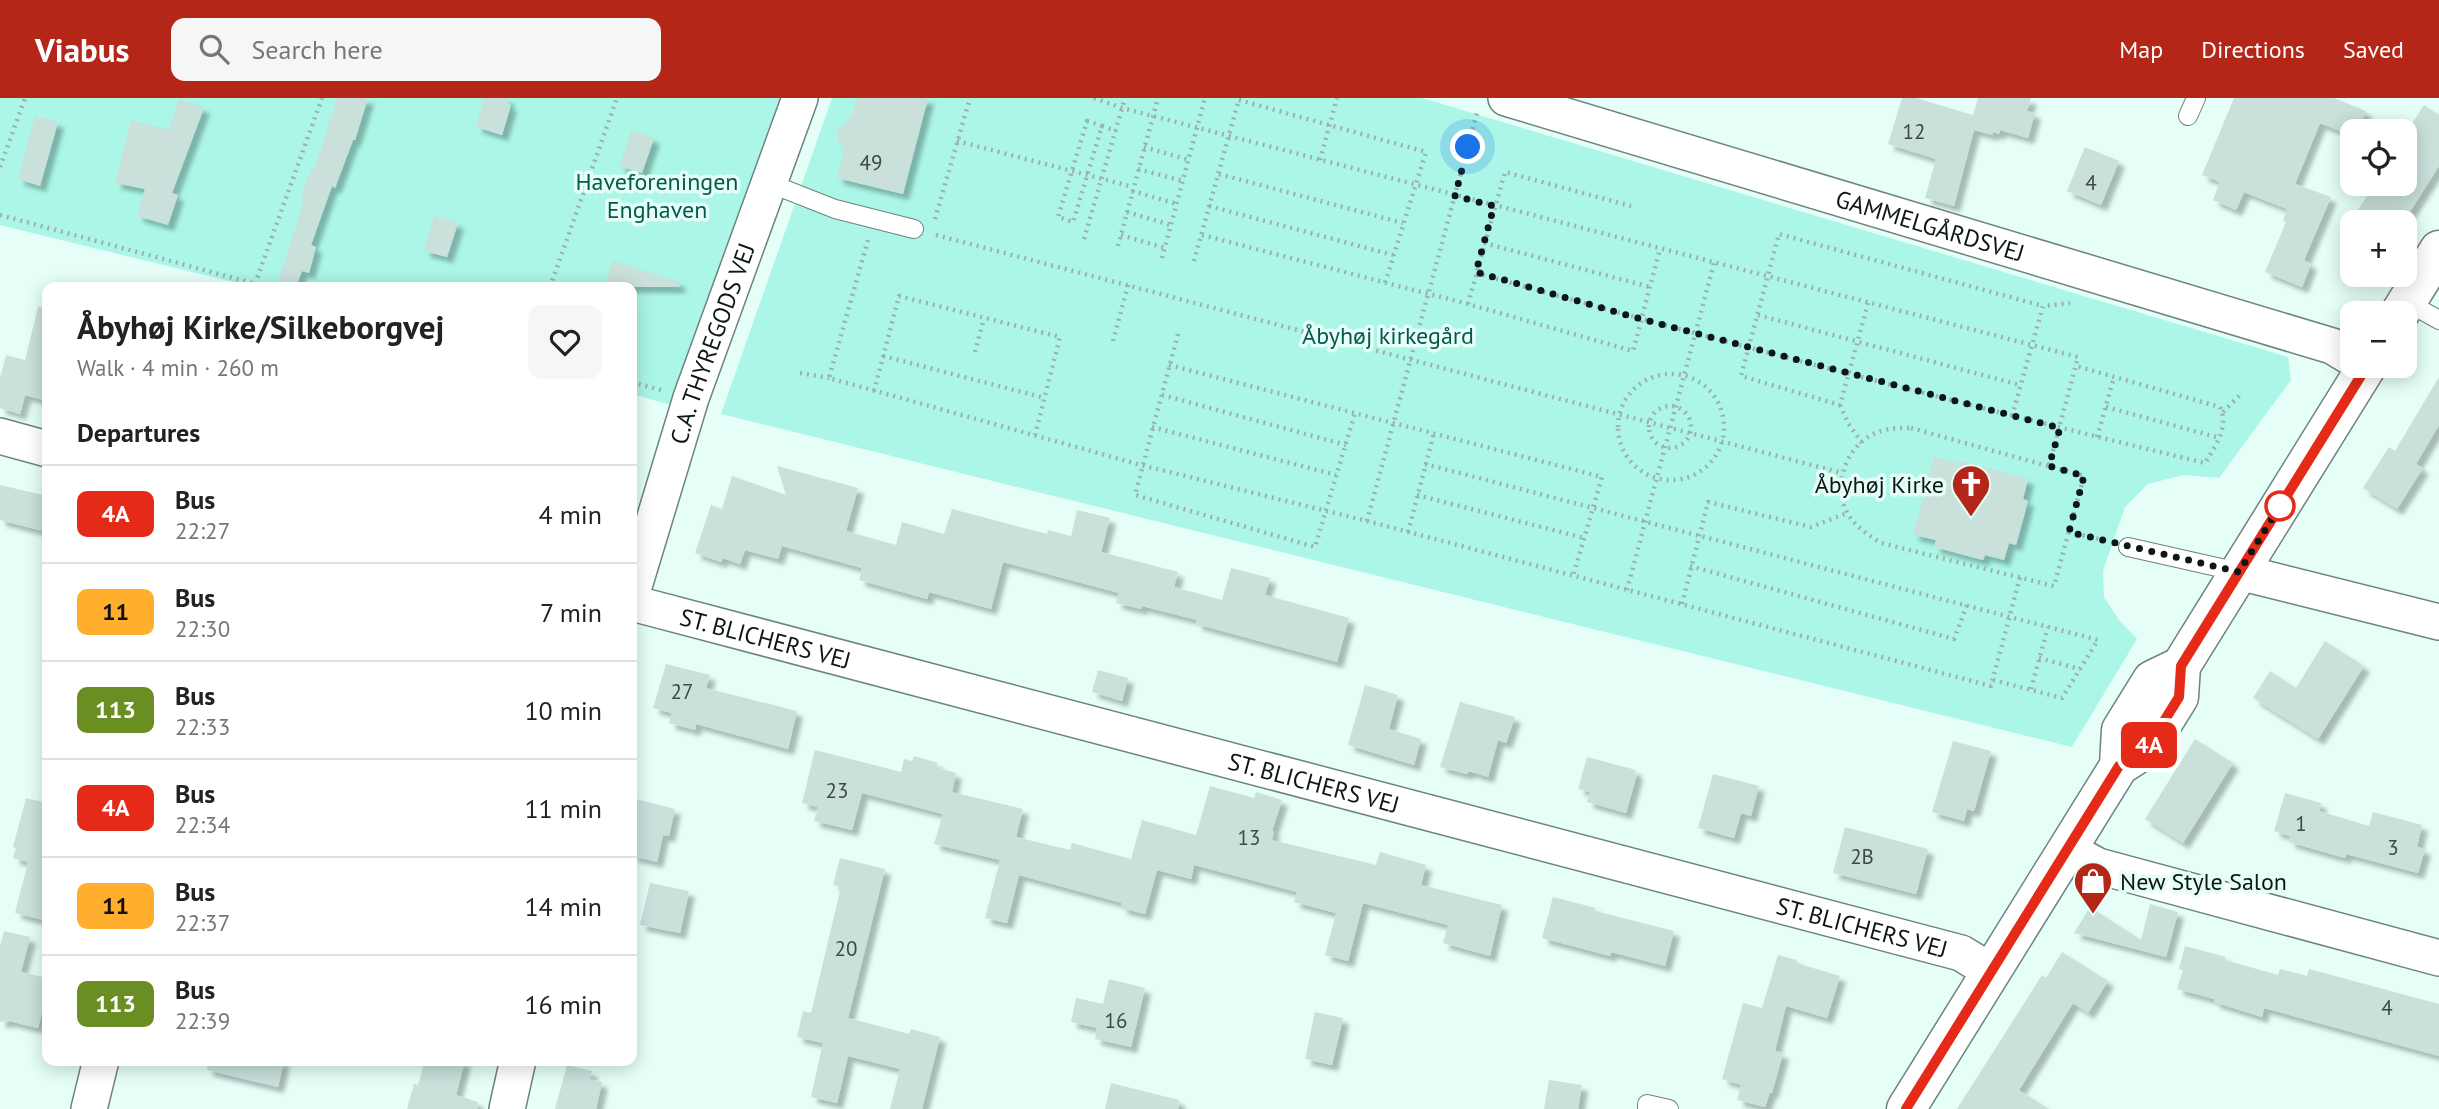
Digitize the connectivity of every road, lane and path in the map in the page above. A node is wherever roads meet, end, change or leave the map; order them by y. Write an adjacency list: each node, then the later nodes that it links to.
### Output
1 (25, 98): 26 (path)
2 (322, 98): 62 (path)
3 (617, 98): 63 (path)
4 (800, 98): 33 (street, C.A. THYREGODS VEJ)
5 (970, 98): 22 (path)
6 (1094, 98): 14 (path)
7 (1125, 98): 14 (path)
8 (1158, 98): 15 (path)
9 (1205, 98): 19 (path)
10 (1337, 98): 17 (path)
11 (2196, 98): 16 (lane)
12 (1239, 99): 17 (path); 21 (path)
13 (1492, 104): 36 (path); 82 (street, GAMMELGÅRDSVEJ)
14 (1122, 108): 15 (path); 20 (path)
15 (1153, 115): 19 (path); 23 (path)
16 (2188, 116)
17 (1329, 125): 25 (path); 34 (path)
18 (1102, 126): 20 (path); 28 (path); 30 (path)
19 (1197, 127): 21 (path); 24 (path)
20 (1116, 131): 31 (path)
21 (1229, 136): 25 (path); 29 (path)
22 (957, 141): 28 (path); 46 (path)
23 (1144, 147): 24 (path); 27 (path)
24 (1189, 160): 32 (path)
25 (1320, 160): 34 (path)
26 (0, 167)
27 (1138, 169): 32 (path); 35 (path)
28 (1072, 172): 30 (path); 30 (path)
29 (1219, 174): 38 (path); 44 (path)
30 (1087, 175): 31 (path)
31 (1101, 179): 35 (path); 49 (path)
32 (1183, 181): 37 (path)
33 (769, 183): 43 (lane); 141 (street, C.A. THYREGODS VEJ)
34 (1414, 185): 36 (path); 44 (path)
35 (1133, 189): 37 (path); 41 (path)
36 (1455, 196): 39 (path); 67 (path)
37 (1177, 204): 45 (path)
38 (1209, 206): 48 (path); 55 (path)
39 (1494, 206): 40 (path); 50 (path); 53 (path)
40 (1631, 206)
41 (1127, 212): 45 (path); 47 (path)
42 (0, 215): 61 (path)
43 (874, 219): 46 (lane); 92 (path)
44 (1403, 223): 55 (path)
45 (1171, 225): 52 (path)
46 (922, 231): 65 (path)
47 (1121, 235): 51 (path); 52 (path)
48 (1202, 235): 57 (path); 64 (path)
49 (1084, 239)
50 (1484, 243): 59 (path); 66 (path)
51 (1118, 246)
52 (1165, 248): 56 (path)
53 (1660, 249): 58 (path); 66 (path)
54 (2439, 250): 72 (street)
55 (1393, 256): 64 (path)
56 (1162, 258)
57 (1194, 261)
58 (1714, 263): 60 (path); 77 (path)
59 (1476, 272): 70 (path); 75 (path)
60 (1769, 277): 69 (path); 71 (path); 73 (path)
61 (248, 282)
62 (256, 282)
63 (552, 282)
64 (1385, 284): 67 (path)
65 (1128, 285): 78 (path); 85 (path)
66 (1650, 287): 75 (path)
67 (1428, 295): 70 (path); 85 (path)
68 (2071, 302): 71 (path)
69 (1868, 303): 79 (path); 80 (path)
70 (1468, 304): 75 (path)
71 (2043, 306): 80 (path)
72 (2417, 307)
73 (1758, 315): 79 (path); 81 (path)
74 (985, 318): 83 (path); 84 (path); 98 (path)
75 (1641, 319): 77 (path)
76 (1178, 334): 86 (path)
77 (1695, 334): 81 (path); 90 (path)
78 (1113, 341)
79 (1857, 343): 89 (path); 94 (path)
80 (2033, 345): 87 (path); 94 (path)
81 (1748, 347): 89 (path); 99 (path)
82 (2340, 351)
83 (975, 352)
84 (883, 356): 95 (path); 98 (path)
85 (1410, 359): 104 (path); 106 (path)
86 (1169, 365): 96 (path); 102 (path)
87 (2076, 366): 91 (path); 110 (path)
88 (800, 373): 92 (path)
89 (1849, 373): 99 (path); 105 (path)
90 (1684, 376): 100 (path); 104 (path); 117 (path)
91 (2114, 377): 101 (path); 103 (path)
92 (829, 378): 95 (path)
93 (2359, 378): 140 (street)
94 (2020, 385): 105 (path)
95 (874, 391): 113 (path)
96 (1162, 395): 108 (path); 119 (path)
97 (2240, 395): 103 (path)
98 (1045, 398): 113 (path)
99 (1840, 405): 118 (path)
100 (1676, 407): 107 (path); 109 (path); 111 (path)
101 (2106, 407): 115 (path); 116 (path)
102 (1355, 412): 106 (path); 119 (path)
103 (2222, 412): 116 (path)
104 (1619, 414): 107 (path); 127 (path)
105 (2012, 416): 110 (path)
106 (1393, 422): 112 (path); 132 (path)
107 (1650, 422): 109 (path); 120 (path)
108 (1153, 427): 123 (path); 126 (path)
109 (1670, 427): 111 (path); 120 (path)
110 (2060, 428): 115 (path); 124 (path)
111 (1690, 432): 117 (path); 120 (path)
112 (1434, 433): 122 (path); 129 (path)
113 (1035, 435): 123 (path)
114 (0, 436): 121 (street)
115 (2097, 437): 116 (path)
116 (2220, 438)
117 (1722, 441): 125 (path); 127 (path)
118 (1862, 443): 124 (path); 125 (path)
119 (1346, 444): 126 (path)
120 (1665, 447): 127 (path)
121 (42, 448)
122 (1425, 464): 128 (path); 129 (path)
123 (1141, 465): 130 (path); 130 (path)
124 (2049, 466): 135 (path)
125 (1842, 472): 131 (path)
126 (1336, 475): 130 (path)
127 (1657, 478): 133 (path)
128 (1418, 495): 134 (path); 137 (path)
129 (1593, 508): 133 (path); 137 (path)
130 (1326, 511): 132 (path)
131 (1847, 513): 136 (path); 143 (path)
132 (1367, 521): 134 (path)
133 (1646, 522): 136 (path); 144 (path)
134 (1408, 532): 142 (path)
135 (2069, 532): 138 (path); 143 (path)
136 (1700, 536): 139 (path); 147 (path)
137 (1584, 538): 142 (path)
138 (2128, 547): 140 (lane)
139 (1690, 566): 146 (path); 147 (path)
140 (2239, 572): 149 (street); 155 (street)
141 (637, 576)
142 (1573, 576): 144 (path)
143 (2020, 577): 148 (path)
144 (1627, 590): 146 (path)
145 (637, 604): 157 (street, ST. BLICHERS VEJ)
146 (1682, 604): 153 (path)
147 (1967, 605): 148 (path)
148 (2009, 617): 150 (path); 153 (path)
149 (2439, 622)
150 (2048, 627): 151 (path); 152 (path)
151 (2039, 658): 152 (path); 154 (path)
152 (2080, 669): 154 (path)
153 (1993, 680): 154 (path)
154 (2031, 689)
155 (2067, 849): 156 (street); 157 (street)
156 (2439, 958)
157 (1992, 972): 164 (street)
158 (100, 1066): 160 (street)
159 (517, 1066): 161 (street)
160 (89, 1109)
161 (508, 1109)
162 (1647, 1109): 163 (lane)
163 (1669, 1109)
164 (1906, 1109)

